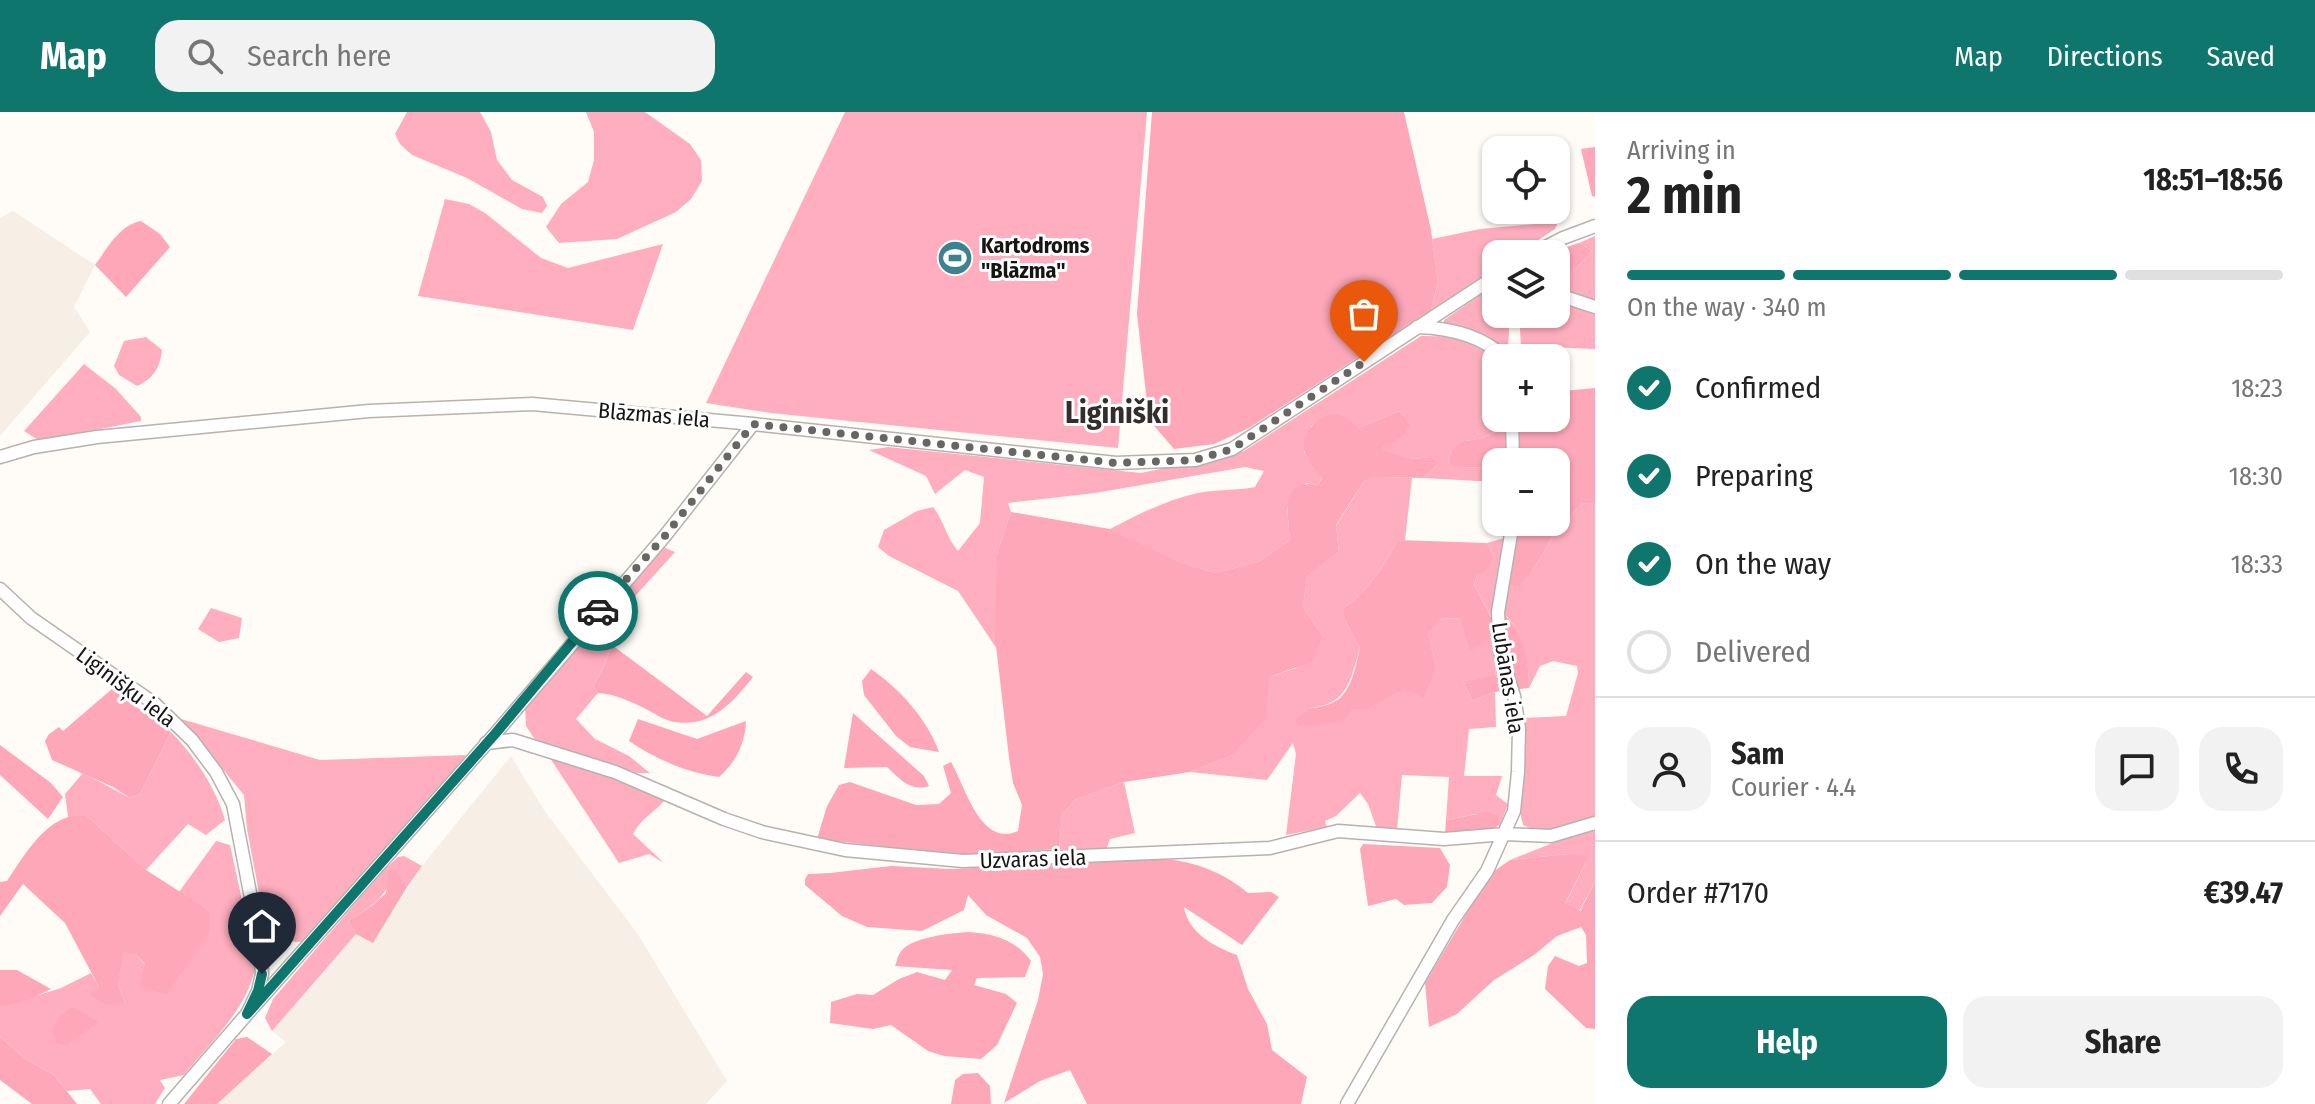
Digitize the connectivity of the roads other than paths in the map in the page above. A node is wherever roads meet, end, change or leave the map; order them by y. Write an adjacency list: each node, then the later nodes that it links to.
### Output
1 (1595, 226): 2 (street)
2 (1559, 240)
3 (1482, 288): 6 (street, Blāzmas iela)
4 (1570, 299): 5 (street)
5 (1595, 307)
6 (1417, 327): 7 (street); 8 (street, Blāzmas iela)
7 (1484, 344)
8 (753, 424): 9 (street, Blāzmas iela); 12 (street)
9 (0, 457)
10 (1511, 536): 14 (street, Lubānas iela)
11 (0, 589): 15 (street, Liginišķu iela)
12 (486, 743): 14 (street, Uzvaras iela); 15 (street)
13 (1595, 823): 14 (street, Uzvaras iela)
14 (1505, 834): 17 (street, Lubānas iela)
15 (247, 1014): 16 (street, Liginišķu iela)
16 (169, 1104)
17 (1347, 1104)

